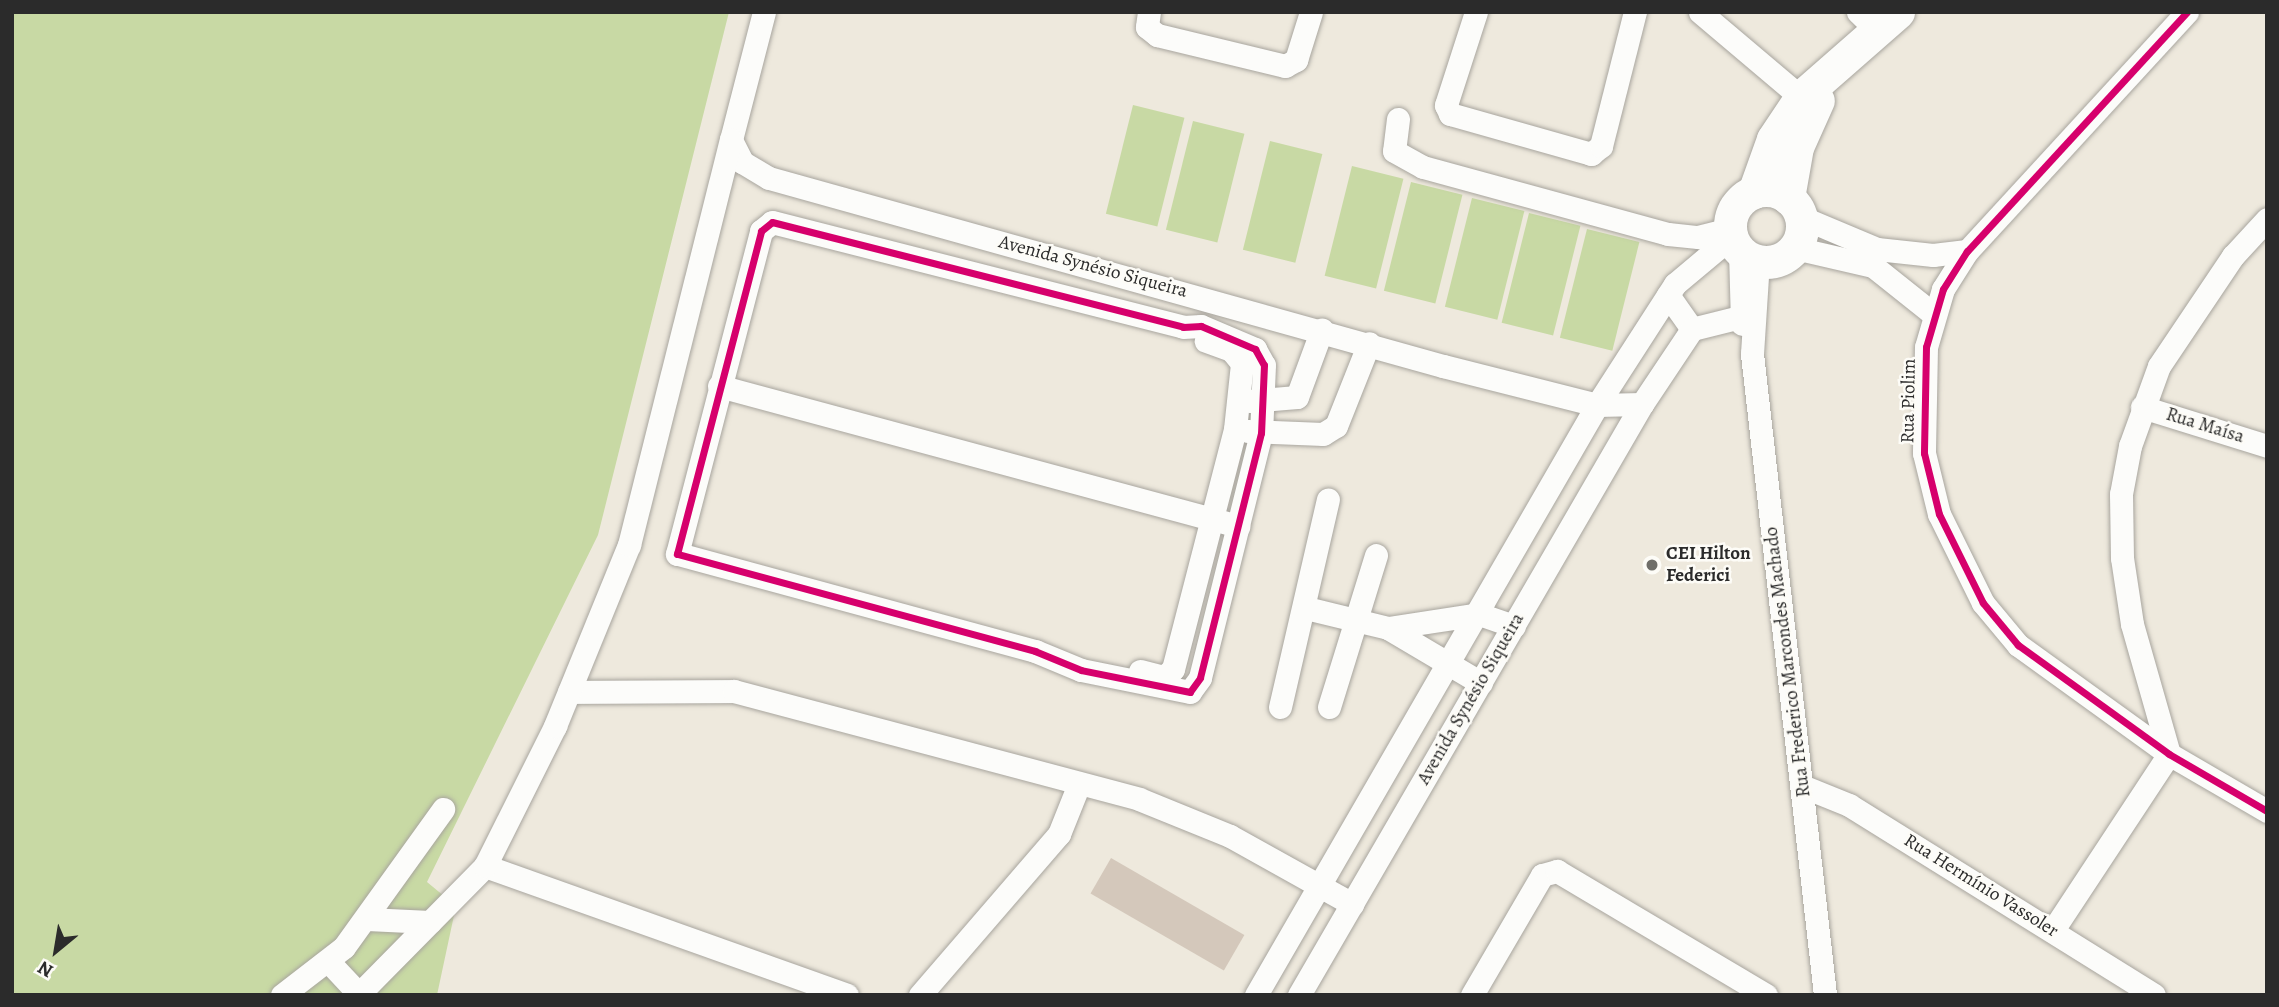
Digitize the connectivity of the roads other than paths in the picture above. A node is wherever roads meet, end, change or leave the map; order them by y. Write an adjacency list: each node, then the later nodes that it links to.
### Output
1 (764, 12): 11 (street)
2 (1149, 12): 3 (street)
3 (1311, 12)
4 (1476, 12): 5 (street)
5 (1635, 12)
6 (1700, 12): 9 (street)
7 (2187, 12): 16 (street, Rua Piolim)
8 (1879, 19): 9 (street)
9 (1807, 102): 12 (street); 14 (street)
10 (1398, 119): 15 (street)
11 (732, 140): 21 (street, Avenida Synésio Siqueira); 45 (street)
12 (1754, 192): 14 (street); 15 (street)
13 (2267, 219): 29 (street)
14 (1795, 221): 15 (street); 16 (street); 18 (street)
15 (1740, 245): 17 (street, Avenida Synésio Siqueira); 19 (street, Rua Frederico Marcondes Machado)
16 (1967, 251): 18 (street, Rua Piolim)
17 (1668, 295): 22 (street); 28 (street, Avenida Synésio Siqueira)
18 (1932, 313): 48 (street, Rua Piolim)
19 (1746, 315): 22 (street); 50 (street, Rua Frederico Marcondes Machado)
20 (1183, 327): 24 (street); 25 (street); 26 (street)
21 (1322, 329): 23 (street, Avenida Synésio Siqueira); 26 (street)
22 (1692, 329): 27 (street, Avenida Synésio Siqueira)
23 (1369, 343): 28 (street, Avenida Synésio Siqueira); 31 (street)
24 (719, 386): 34 (street); 42 (street)
25 (1240, 401): 26 (street); 30 (street)
26 (1264, 402): 31 (street)
27 (1642, 404): 28 (street, Avenida Synésio Siqueira); 40 (street, Avenida Synésio Siqueira)
28 (1598, 405): 38 (street, Avenida Synésio Siqueira)
29 (2142, 407): 32 (street, Rua Maísa); 48 (street)
30 (1235, 429): 31 (street); 34 (street)
31 (1261, 433): 35 (street)
32 (2267, 446)
33 (1328, 499): 37 (street)
34 (1211, 519): 35 (street); 42 (street)
35 (1238, 526): 42 (street)
36 (1376, 555): 39 (street)
37 (1306, 608): 39 (street); 47 (street)
38 (1479, 614): 40 (street); 41 (street); 43 (street, Avenida Synésio Siqueira)
39 (1355, 620): 41 (street); 46 (street)
40 (1514, 626): 44 (street, Avenida Synésio Siqueira)
41 (1388, 628): 43 (street)
42 (1035, 651)
43 (1447, 665): 44 (street); 54 (street, Avenida Synésio Siqueira)
44 (1481, 683): 55 (street, Avenida Synésio Siqueira)
45 (569, 692): 49 (street); 53 (street)
46 (1329, 706)
47 (1280, 707)
48 (2169, 754): 52 (street, Rua Piolim); 58 (street)
49 (1079, 784): 54 (street); 64 (street)
50 (1802, 786): 58 (street, Rua Hermínio Vassoler); 60 (street, Rua Frederico Marcondes Machado)
51 (443, 809): 56 (street)
52 (2267, 811)
53 (485, 866): 57 (street); 63 (street)
54 (1319, 886): 55 (street); 65 (street, Avenida Synésio Siqueira)
55 (1352, 904): 66 (street, Avenida Synésio Siqueira)
56 (367, 919): 57 (street); 59 (street)
57 (430, 922): 61 (street)
58 (2053, 930): 71 (street, Rua Hermínio Vassoler)
59 (328, 961): 61 (street); 62 (street)
60 (1823, 970): 69 (street, Rua Frederico Marcondes Machado); 70 (street, Rua Frederico Marcondes Machado)
61 (359, 994)
62 (282, 995)
63 (847, 995)
64 (920, 995)
65 (1256, 995)
66 (1299, 995)
67 (1472, 995): 68 (street)
68 (1766, 995)
69 (1825, 995)
70 (1840, 995)
71 (2154, 995)

